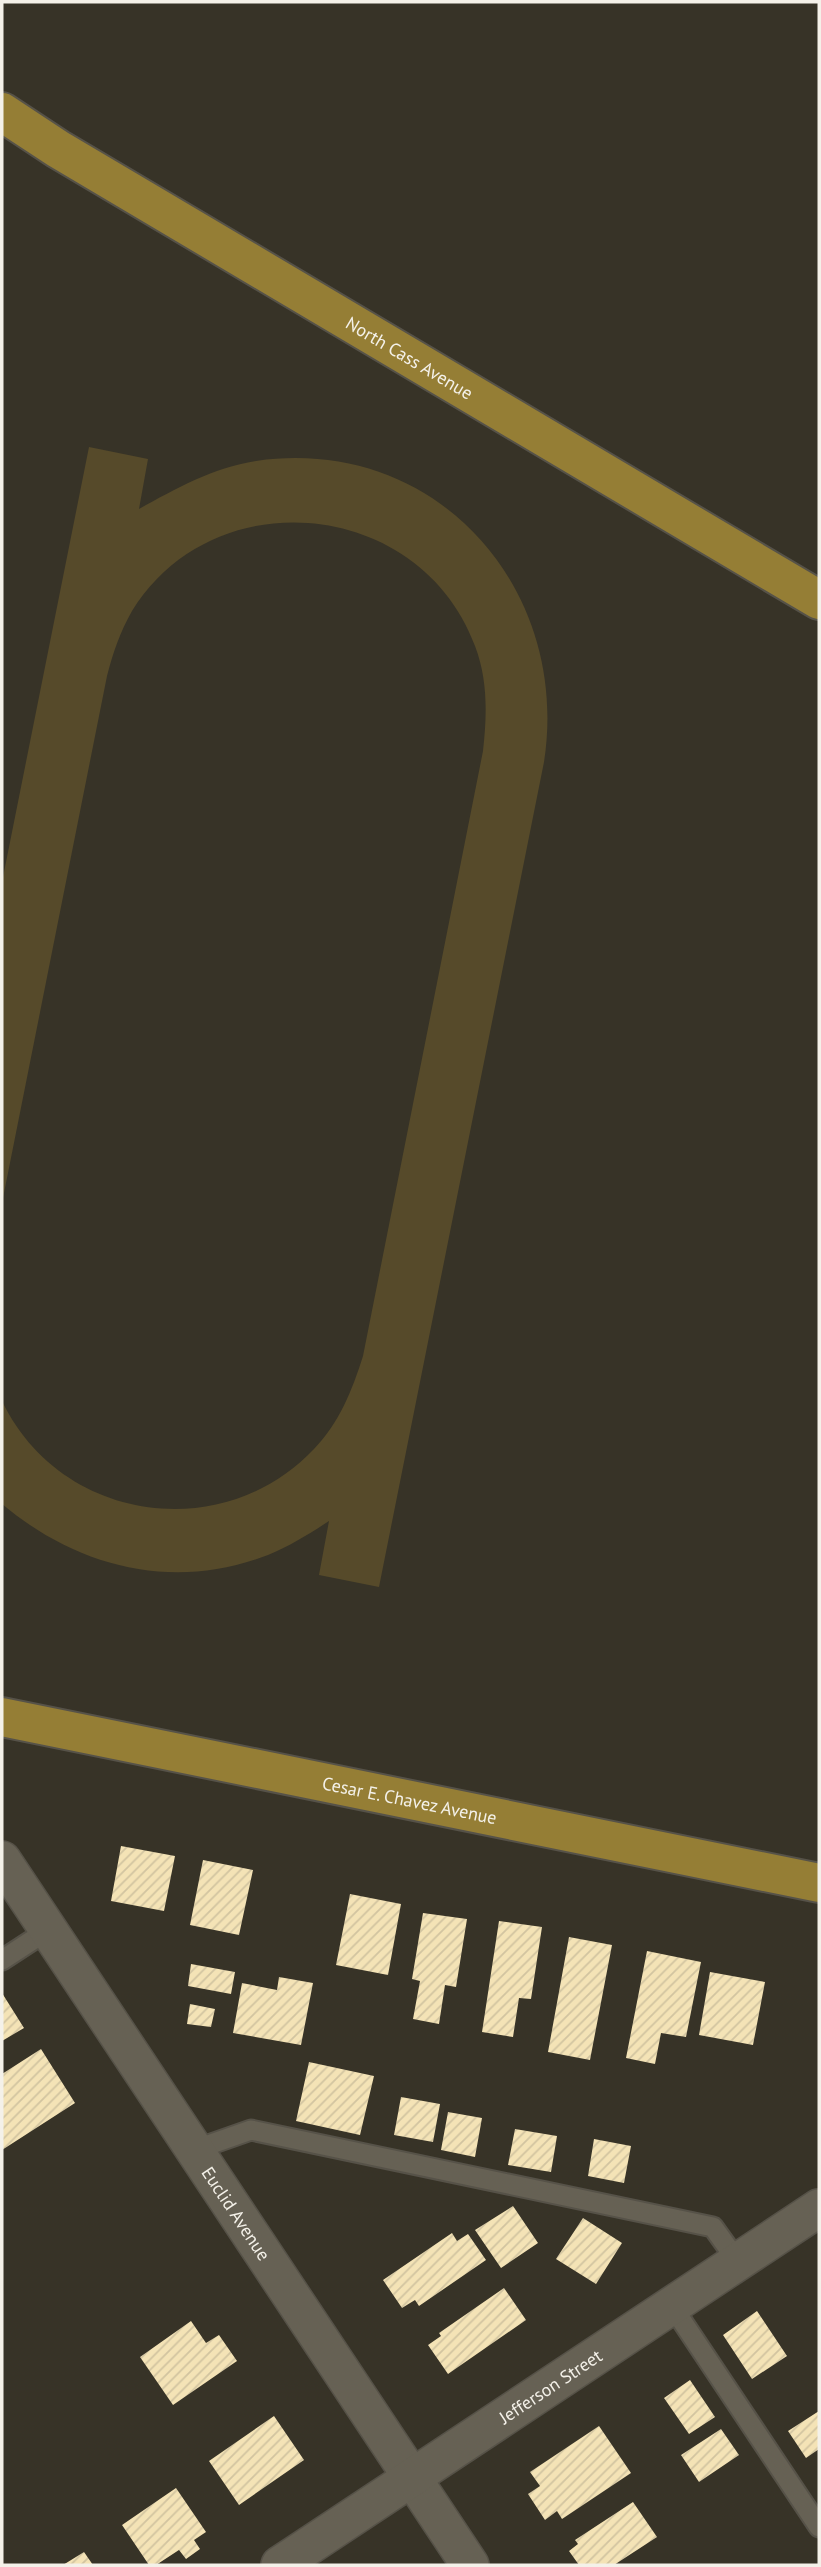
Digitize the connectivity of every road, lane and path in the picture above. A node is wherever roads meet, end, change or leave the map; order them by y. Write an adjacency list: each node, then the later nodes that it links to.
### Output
1 (2, 112): 2 (main road, North Cass Avenue)
2 (819, 600)
3 (2, 1717): 5 (main road, Cesar E. Chavez Avenue)
4 (2, 1860): 6 (street, Euclid Avenue)
5 (819, 1883)
6 (48, 1930): 7 (lane); 8 (street, Euclid Avenue)
7 (2, 1961)
8 (194, 2150): 10 (lane); 12 (street, Euclid Avenue)
9 (819, 2208): 10 (street, Jefferson Street)
10 (738, 2262): 11 (street, Jefferson Street)
11 (673, 2306): 12 (street, Jefferson Street); 13 (lane)
12 (412, 2478): 14 (street, Jefferson Street); 15 (street, Euclid Avenue)
13 (819, 2527)
14 (279, 2565)
15 (470, 2565)

